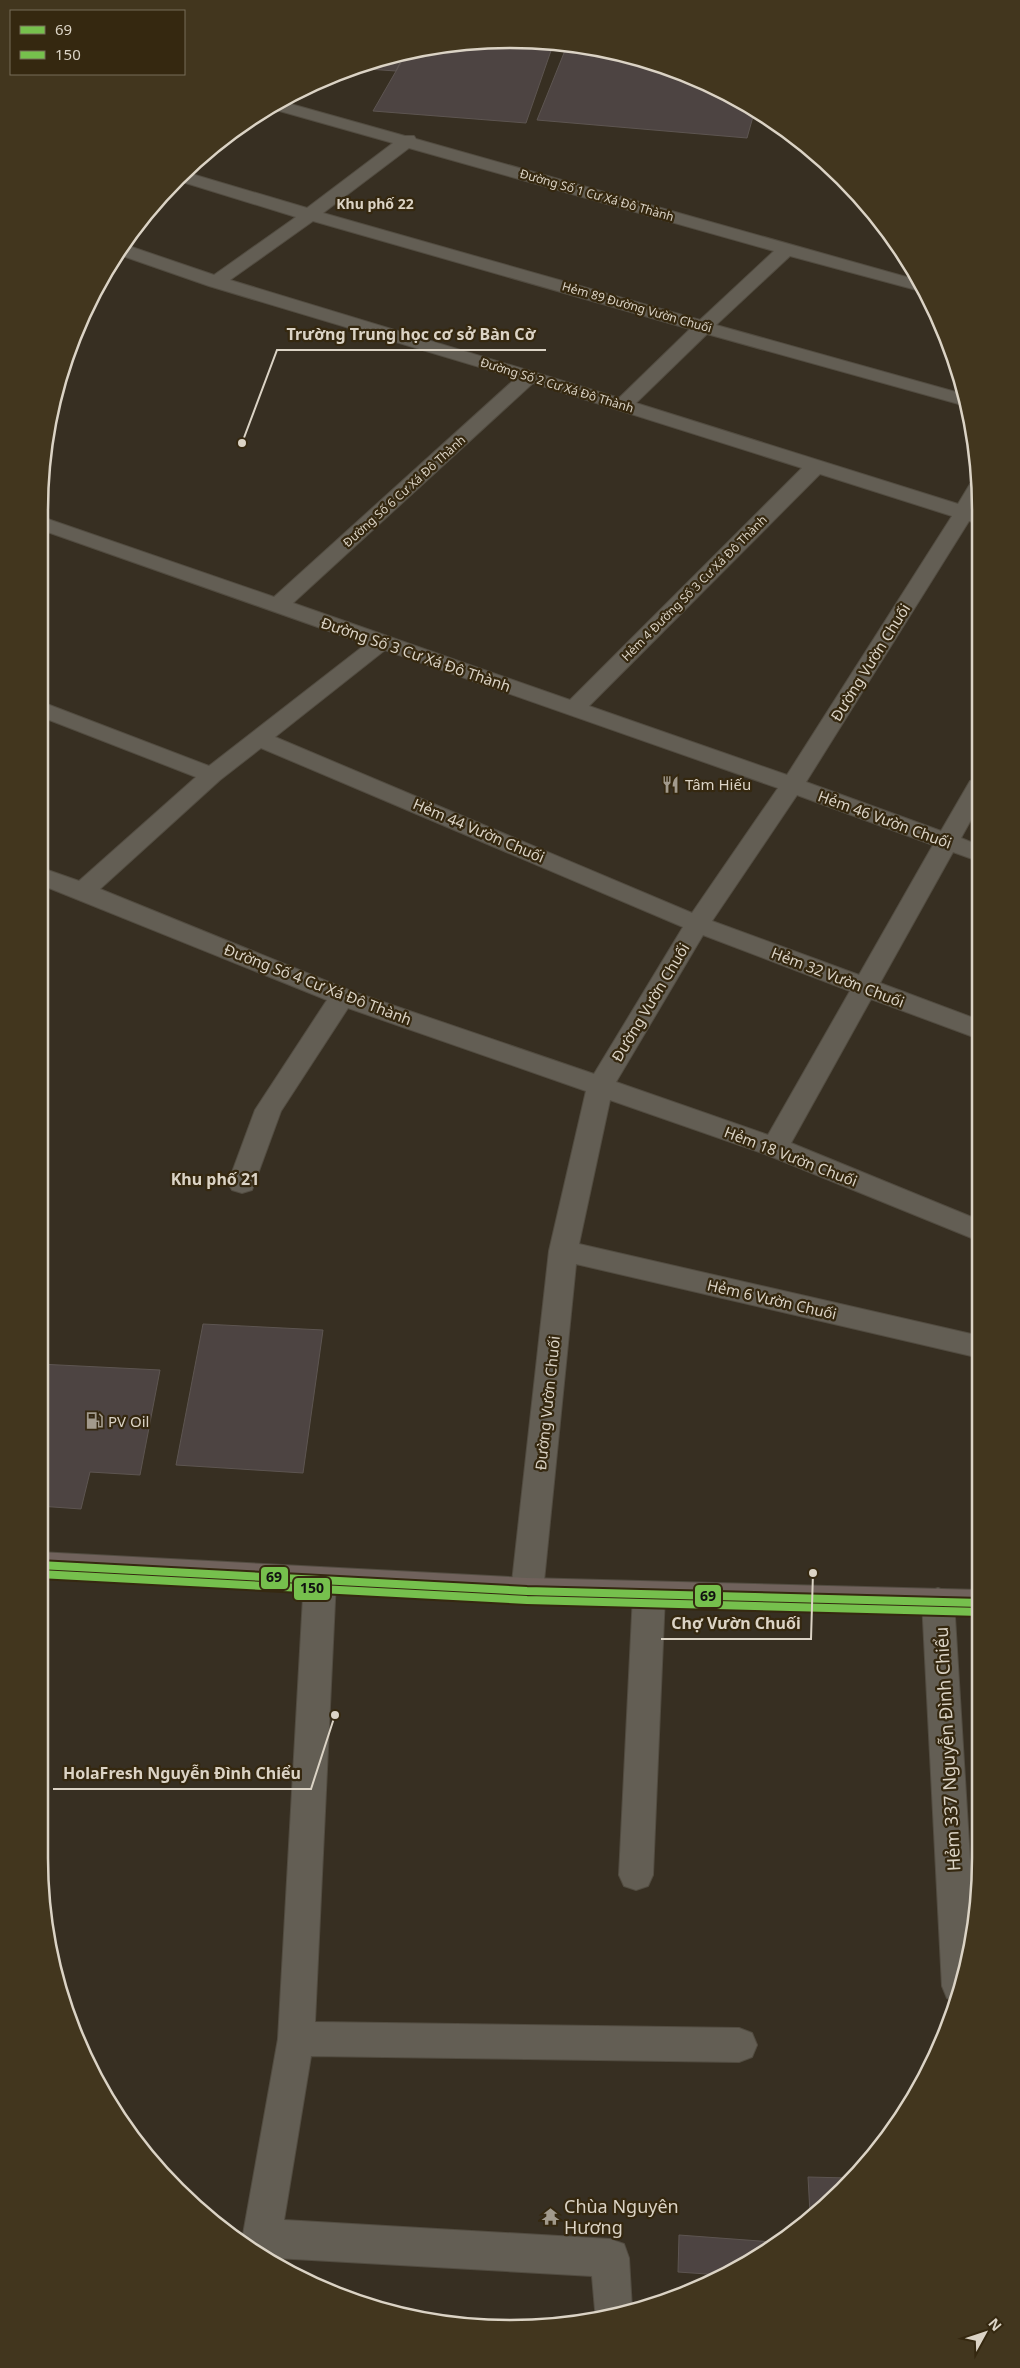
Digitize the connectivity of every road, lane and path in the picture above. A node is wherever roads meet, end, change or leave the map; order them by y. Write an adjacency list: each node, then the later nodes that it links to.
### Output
1 (284, 107): 2 (street, Ðường Số 1 Cư Xá Đô Thành)
2 (408, 140): 4 (street); 5 (street, Ðường Số 1 Cư Xá Đô Thành)
3 (188, 178): 4 (street, Hẻm 89 Đường Vườn Chuối)
4 (310, 215): 7 (street); 9 (street, Hẻm 89 Đường Vườn Chuối)
5 (786, 250): 8 (street, Ðường Số 1 Cư Xá Đô Thành); 9 (street)
6 (126, 251): 7 (street, Ðường Số 2 Cư Xá Đô Thành)
7 (216, 282): 10 (street, Ðường Số 2 Cư Xá Đô Thành)
8 (914, 285)
9 (704, 326): 11 (street, Hẻm 89 Đường Vườn Chuối); 12 (street)
10 (530, 376): 12 (street, Ðường Số 2 Cư Xá Đô Thành); 16 (street, Đường Số 6 Cư Xá Đô Thành)
11 (959, 400)
12 (623, 405): 13 (street, Ðường Số 2 Cư Xá Đô Thành)
13 (816, 466): 14 (street, Ðường Số 2 Cư Xá Đô Thành); 18 (street, Hẻm 4 Ðường Số 3 Cư Xá Đô Thành)
14 (971, 515): 22 (street, Đường Vườn Chuối)
15 (48, 525): 16 (street, Ðường Số 3 Cư Xá Đô Thành)
16 (278, 605): 17 (street, Ðường Số 3 Cư Xá Đô Thành)
17 (382, 642): 18 (street, Ðường Số 3 Cư Xá Đô Thành); 20 (street)
18 (573, 709): 22 (street, Ðường Số 3 Cư Xá Đô Thành)
19 (48, 711): 21 (street)
20 (260, 739): 21 (street); 28 (street, Hẻm 44 Vườn Chuối)
21 (212, 774): 27 (street)
22 (792, 785): 24 (street, Hẻm 46 Vườn Chuối); 28 (street, Đường Vườn Chuối)
23 (972, 797): 24 (street)
24 (948, 842): 25 (street, Hẻm 46 Vườn Chuối); 29 (street)
25 (972, 851)
26 (48, 881): 27 (street, Ðường Số 4 Cư Xá Đô Thành)
27 (83, 891): 30 (street, Ðường Số 4 Cư Xá Đô Thành)
28 (697, 924): 29 (street, Hẻm 32 Vườn Chuối); 32 (street, Đường Vườn Chuối)
29 (864, 988): 31 (street, Hẻm 32 Vườn Chuối); 33 (street)
30 (342, 997): 32 (street, Ðường Số 4 Cư Xá Đô Thành); 34 (street)
31 (972, 1027)
32 (600, 1086): 33 (street, Hẻm 18 Vườn Chuối); 36 (street, Đường Vườn Chuối)
33 (775, 1147): 35 (street, Hẻm 18 Vườn Chuối)
34 (242, 1183)
35 (972, 1228)
36 (563, 1251): 37 (street, Hẻm 6 Vườn Chuối); 40 (street, Đường Vườn Chuối)
37 (972, 1345)
38 (48, 1566): 39 (main road)
39 (320, 1580): 40 (main road); 46 (street)
40 (527, 1591): 41 (main road)
41 (649, 1595): 42 (main road); 44 (street)
42 (938, 1601): 43 (main road); 45 (street, Hẻm 337 Nguyễn Ðình Chiểu)
43 (972, 1603)
44 (636, 1875)
45 (959, 1969)
46 (296, 2039): 47 (street); 48 (street)
47 (740, 2045)
48 (260, 2246): 49 (street)
49 (613, 2309)

